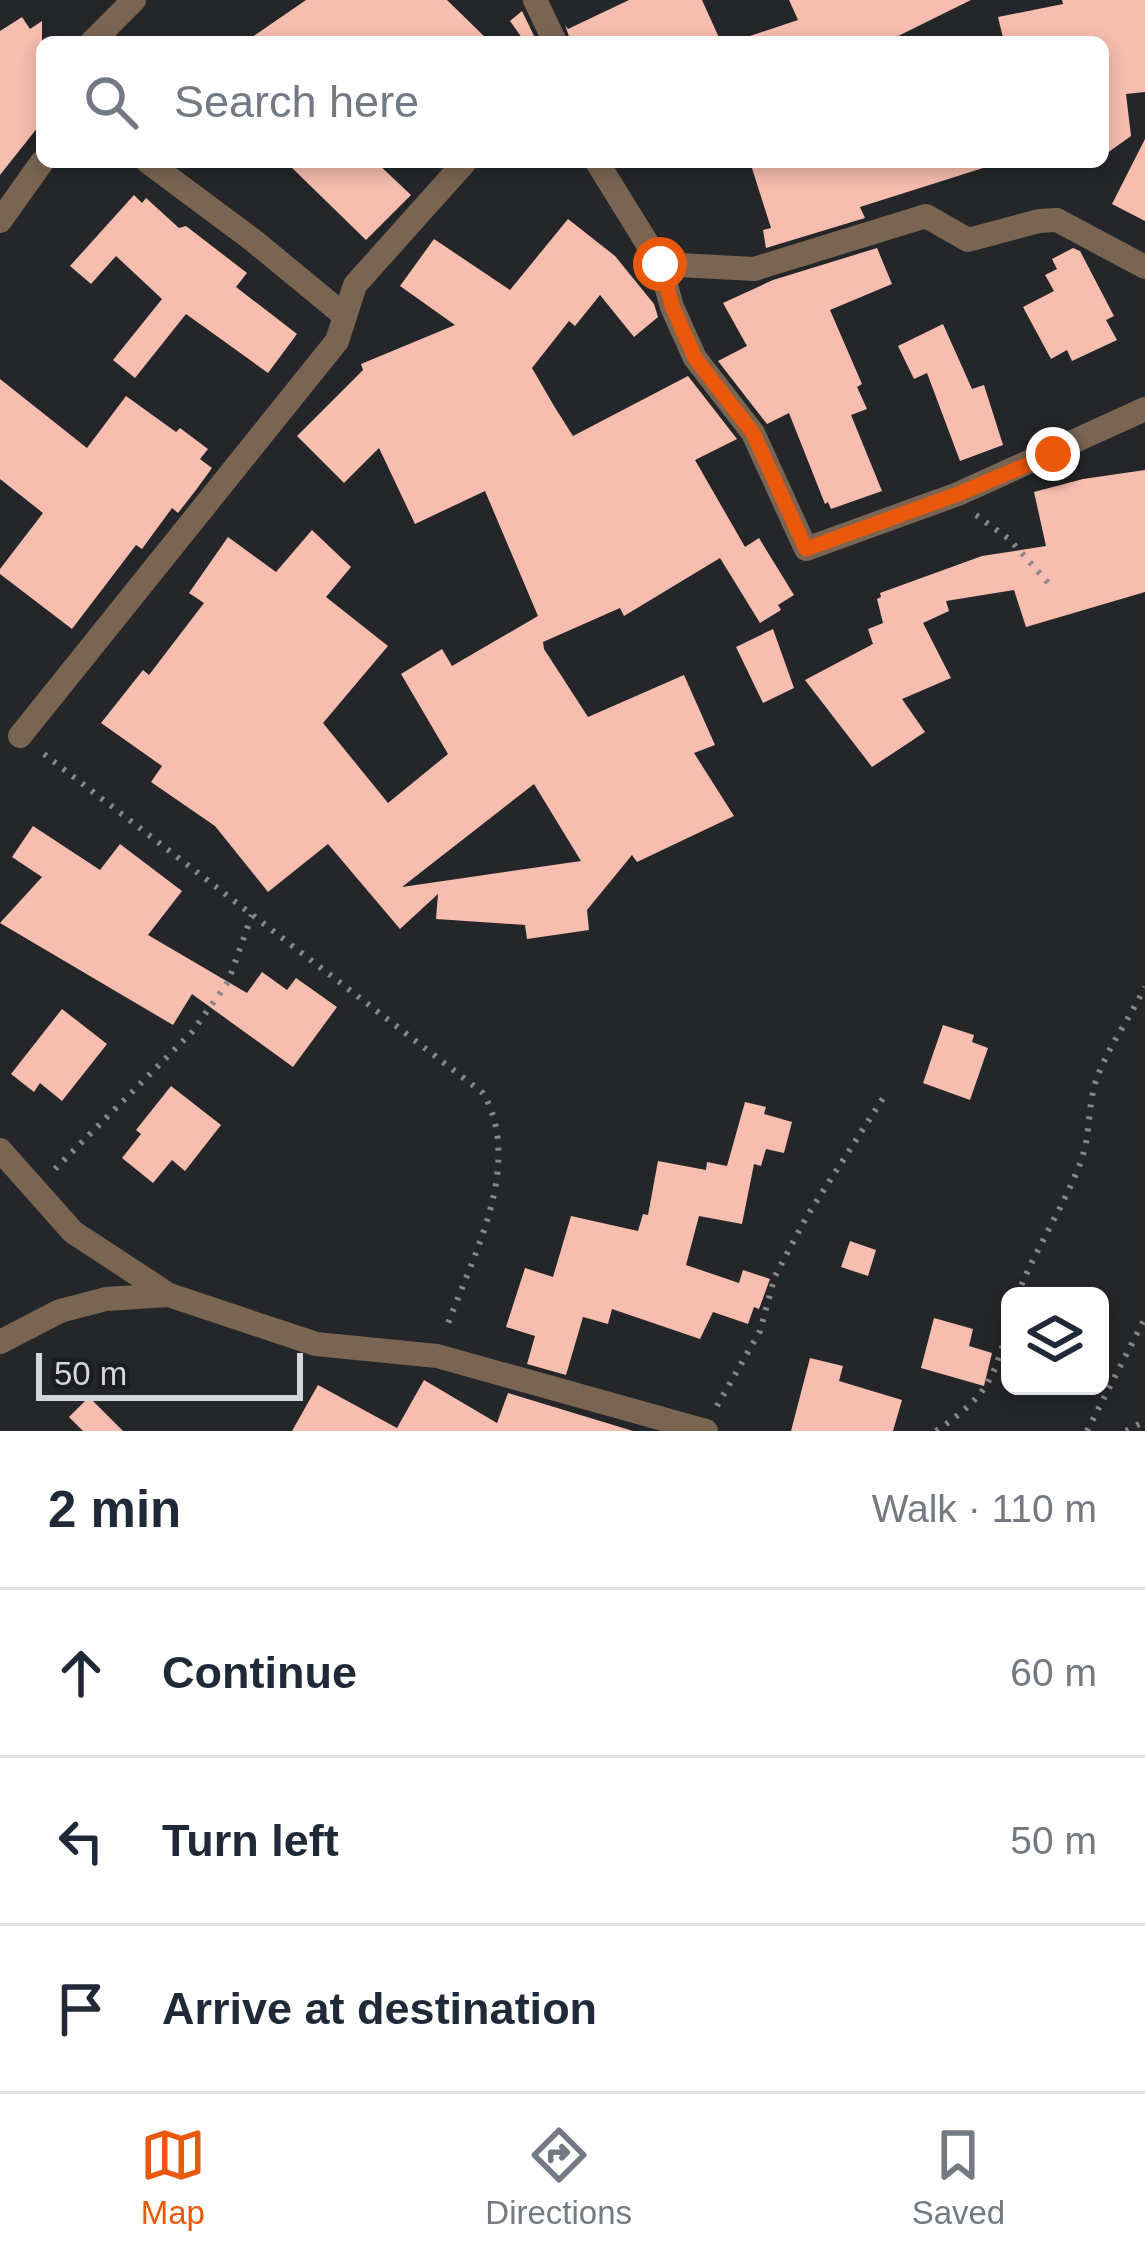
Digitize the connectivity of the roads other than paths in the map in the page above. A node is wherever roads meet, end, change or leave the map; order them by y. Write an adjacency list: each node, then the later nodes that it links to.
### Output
1 (134, 0): 3 (street)
2 (535, 0): 4 (street)
3 (98, 36)
4 (552, 36)
5 (38, 168): 9 (street)
6 (156, 168): 12 (street)
7 (460, 168): 12 (street)
8 (601, 168): 10 (street)
9 (0, 221)
10 (660, 264): 11 (street); 13 (street)
11 (1145, 266)
12 (345, 316): 14 (street)
13 (1145, 409)
14 (20, 736)
15 (0, 1150): 16 (street)
16 (169, 1295): 17 (street); 18 (street)
17 (0, 1342)
18 (705, 1430)

